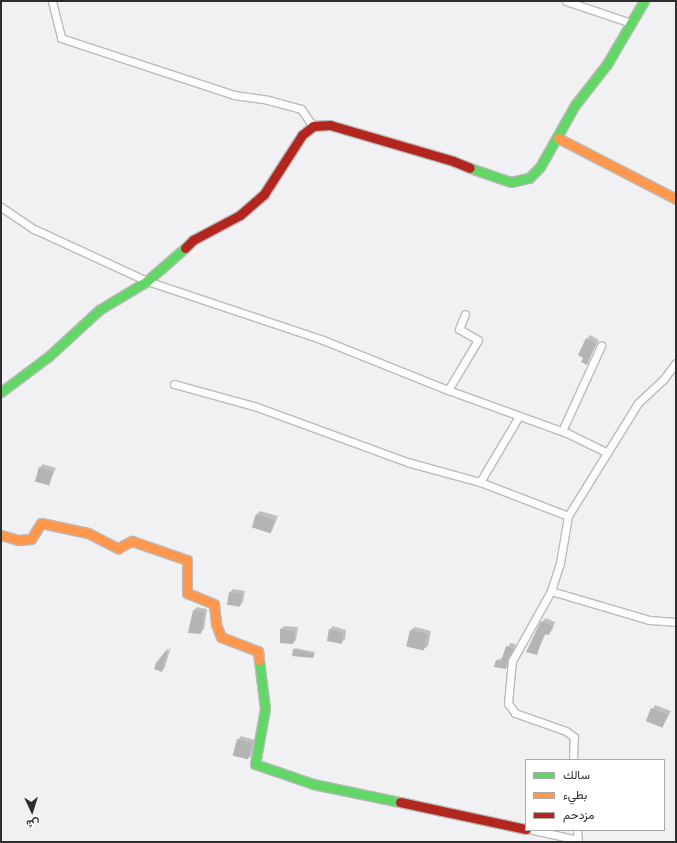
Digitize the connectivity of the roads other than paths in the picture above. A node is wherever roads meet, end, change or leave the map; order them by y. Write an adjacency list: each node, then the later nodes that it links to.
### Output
1 (52, 1): 5 (street)
2 (566, 1): 4 (street)
3 (644, 1): 4 (street)
4 (630, 23): 6 (street)
5 (313, 126): 6 (street); 9 (street)
6 (558, 138): 7 (street)
7 (676, 199)
8 (1, 207): 9 (street)
9 (147, 281): 14 (street); 15 (street)
10 (465, 314): 14 (street)
11 (601, 346): 17 (street)
12 (676, 364): 18 (street)
13 (174, 384): 19 (street)
14 (448, 390): 16 (street)
15 (1, 392)
16 (520, 416): 17 (street); 19 (street)
17 (562, 431): 18 (street)
18 (606, 452): 20 (street)
19 (480, 482): 20 (street)
20 (568, 516): 22 (street)
21 (1, 535): 25 (street)
22 (551, 591): 23 (street); 24 (street)
23 (676, 622)
24 (573, 759)
25 (525, 829)
26 (537, 831): 28 (street)
27 (577, 831): 28 (street)
28 (578, 841)

